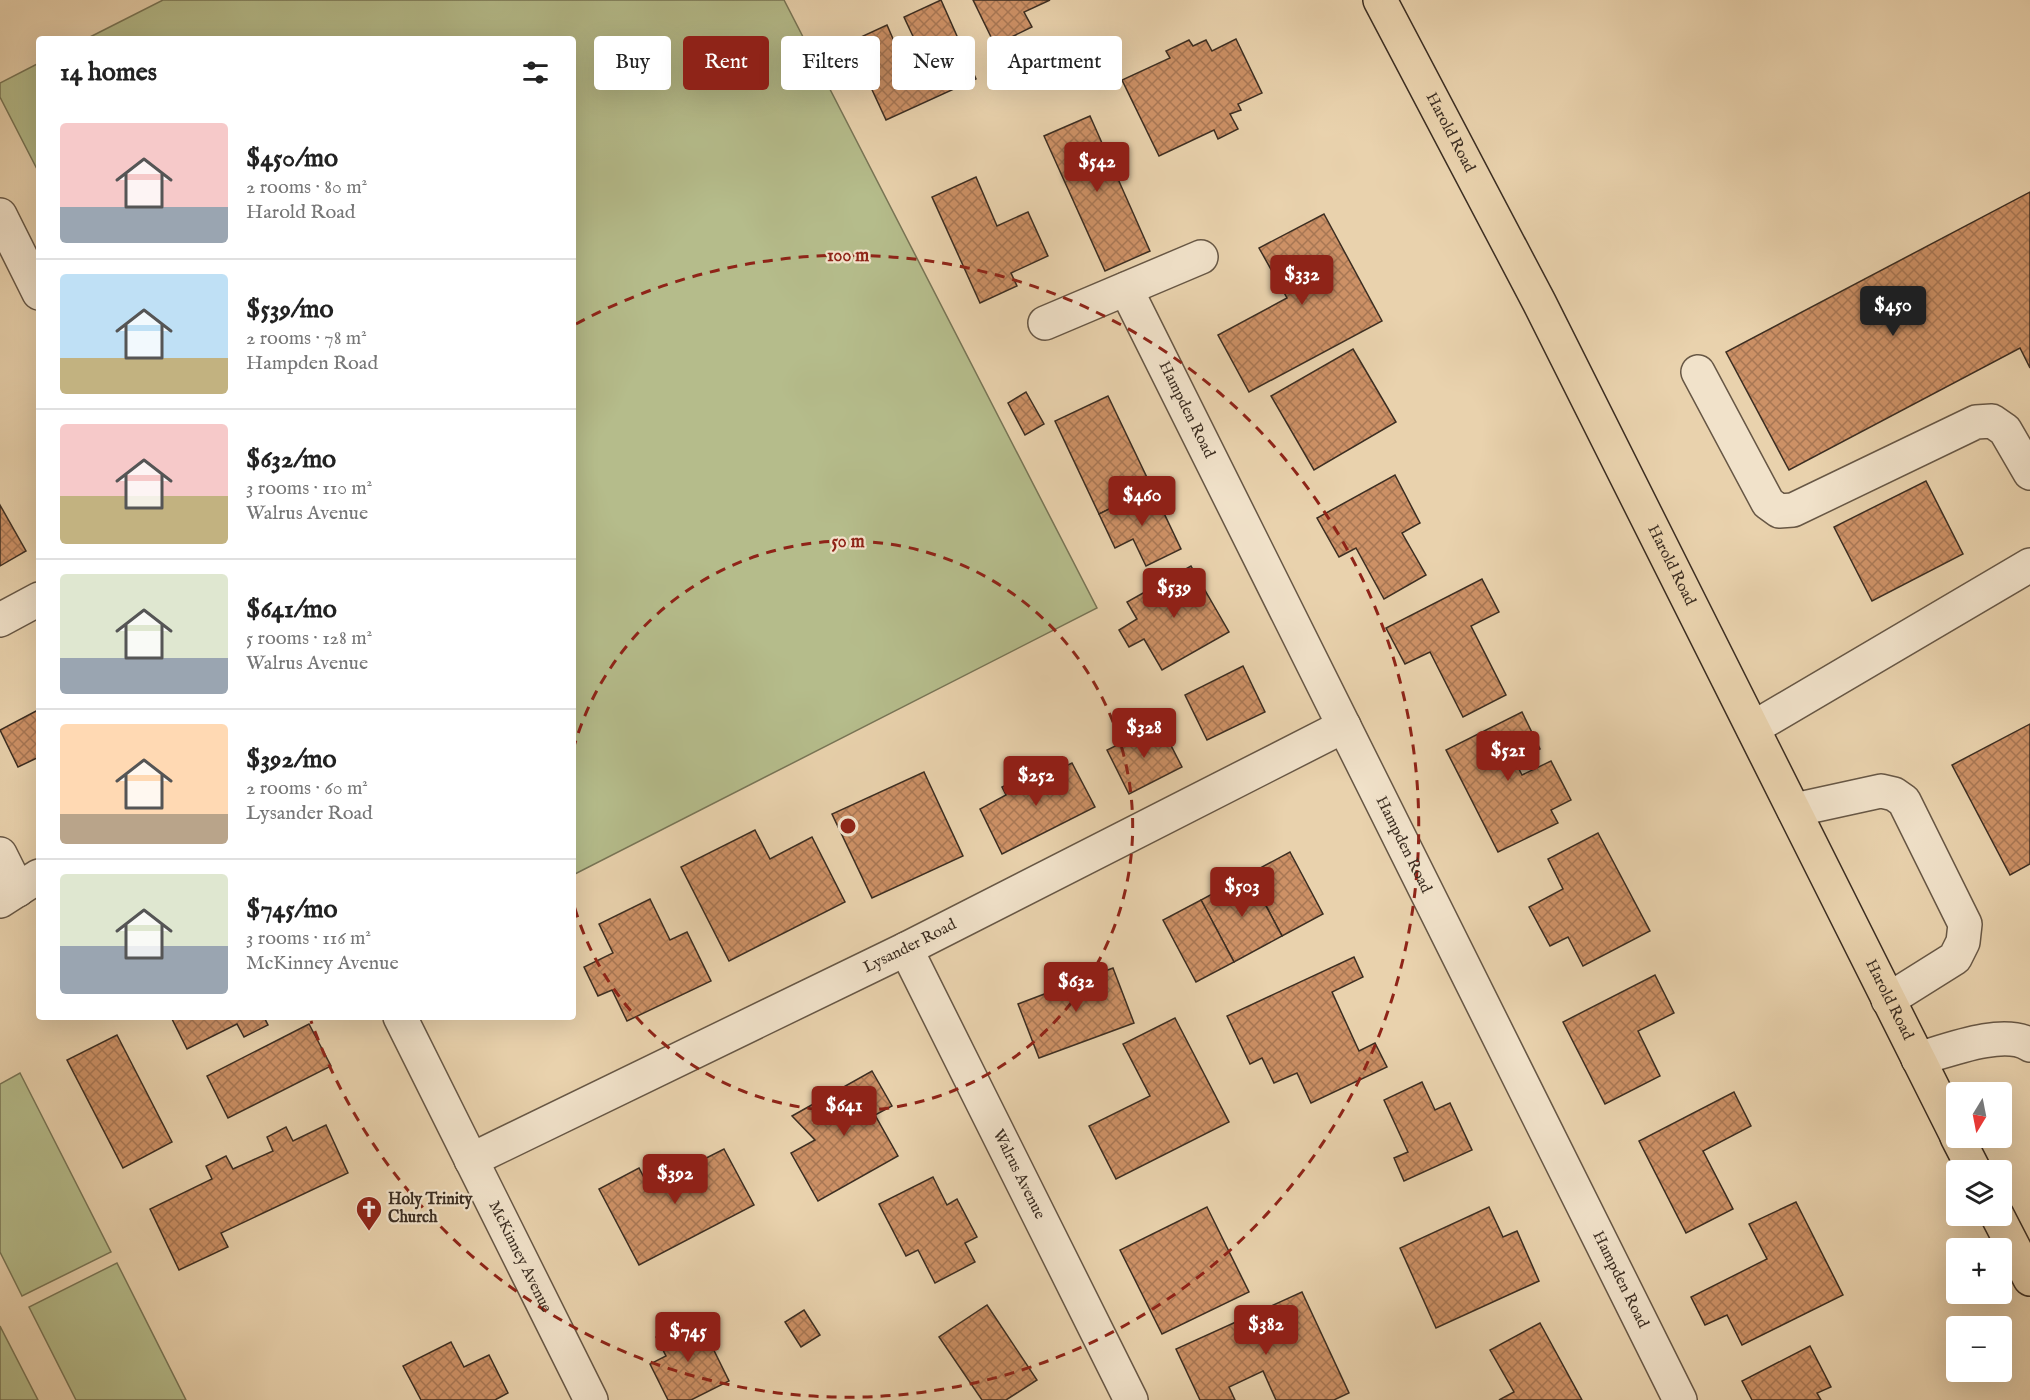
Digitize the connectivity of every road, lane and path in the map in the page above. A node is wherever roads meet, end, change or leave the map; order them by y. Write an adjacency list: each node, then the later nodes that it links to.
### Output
1 (1380, 0): 13 (main road, Harold Road)
2 (0, 215): 4 (street)
3 (1201, 257): 5 (street)
4 (36, 287)
5 (1126, 289): 6 (street); 12 (street, Hampden Road)
6 (1045, 322)
7 (1698, 372): 8 (street)
8 (2030, 473)
9 (2030, 566): 13 (street)
10 (36, 601): 11 (street)
11 (0, 620)
12 (1344, 726): 17 (street, Lysander Road); 28 (street, Hampden Road)
13 (1752, 728): 14 (main road, Harold Road)
14 (1794, 810): 18 (main road, Harold Road); 18 (street)
15 (0, 854): 16 (street)
16 (19, 889)
17 (906, 949): 23 (street, Lysander Road); 27 (street, Walrus Avenue)
18 (1888, 1000): 21 (main road, Harold Road)
19 (401, 1020): 23 (street, McKinney Avenue)
20 (2030, 1045): 21 (street)
21 (1918, 1059): 22 (main road, Harold Road)
22 (1946, 1114)
23 (471, 1160): 26 (street, McKinney Avenue)
24 (2003, 1226): 25 (main road)
25 (2030, 1279)
26 (591, 1400)
27 (1131, 1400)
28 (1680, 1400)

